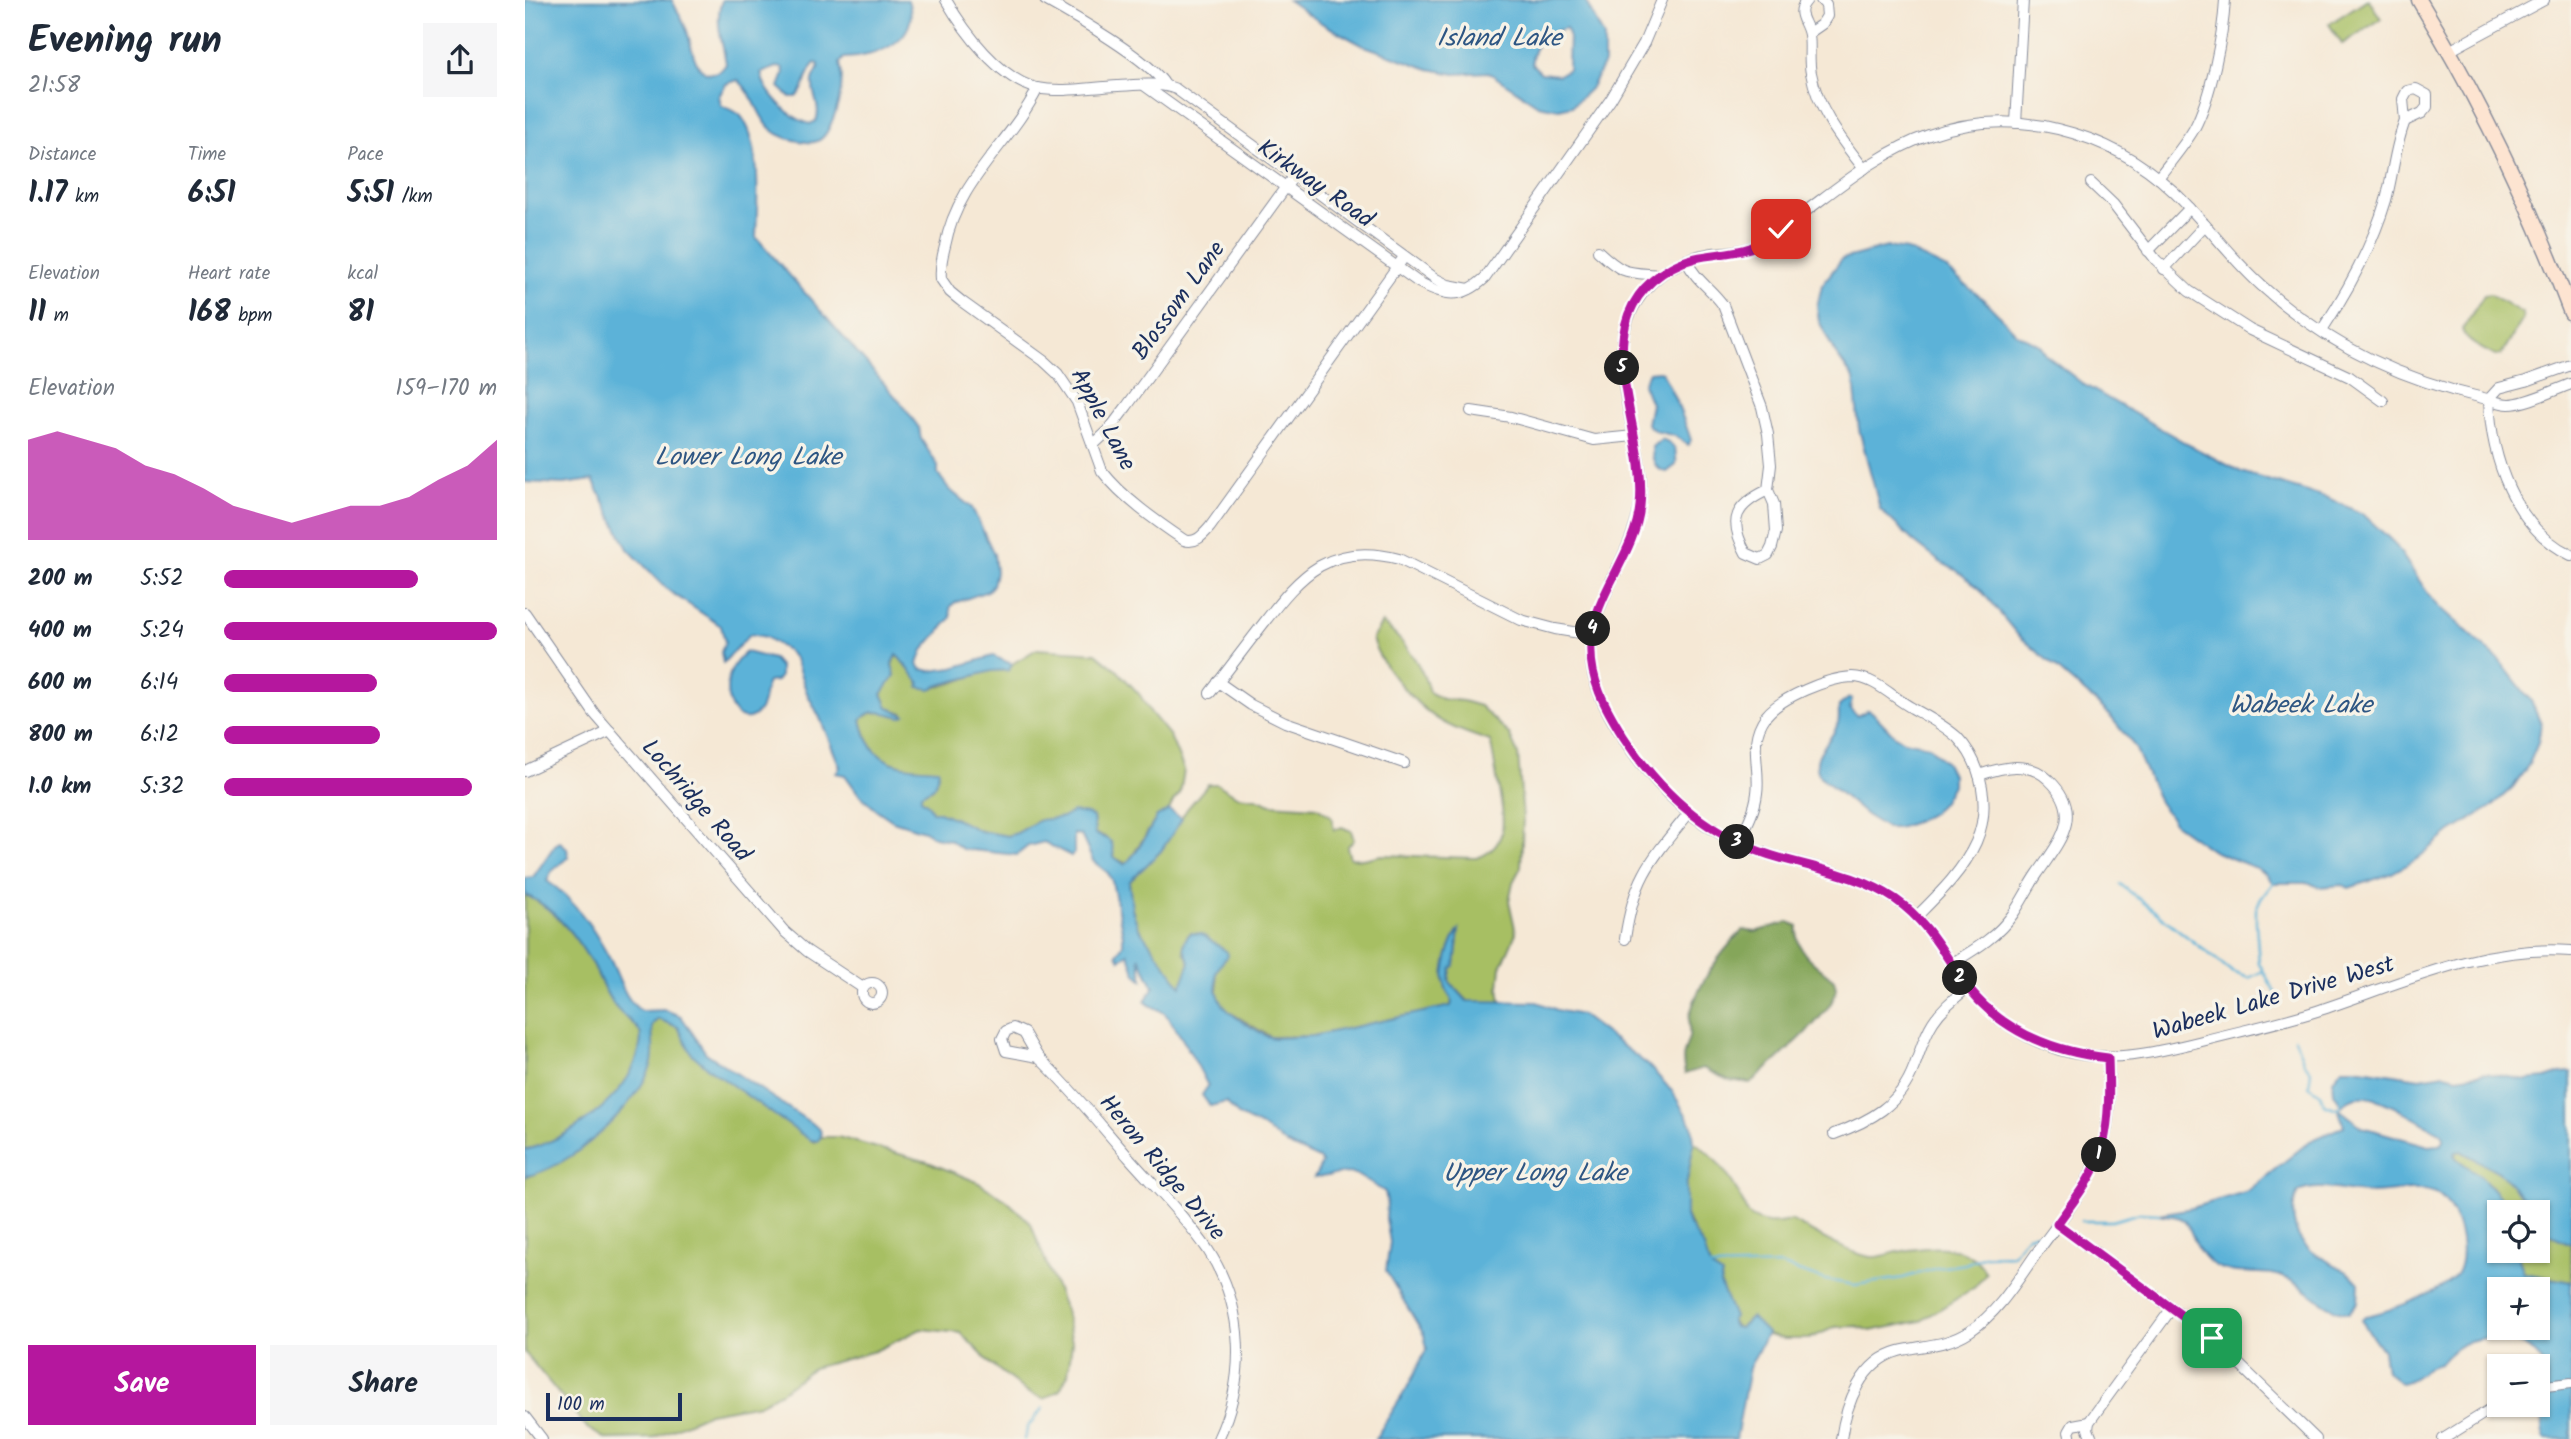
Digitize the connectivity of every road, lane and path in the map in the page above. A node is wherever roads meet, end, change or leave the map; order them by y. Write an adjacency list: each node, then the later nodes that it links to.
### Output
1 (946, 0): 14 (street)
2 (1045, 0): 12 (street, Kirkway Road)
3 (1662, 0): 31 (street)
4 (1807, 0): 10 (street)
5 (1821, 0): 10 (street)
6 (2023, 0): 16 (street)
7 (2225, 0): 19 (street)
8 (2419, 0): 11 (main road)
9 (2544, 0): 11 (street)
10 (1809, 33): 17 (street)
11 (2449, 51): 32 (main road)
12 (1165, 85): 13 (street); 18 (street, Kirkway Road)
13 (1146, 86): 14 (street); 21 (street, Kirkway Road)
14 (1038, 88): 40 (street, Apple Lane)
15 (2405, 121): 33 (street)
16 (2016, 123): 17 (street); 19 (street)
17 (1864, 169): 27 (street)
18 (1293, 177): 21 (street, Blossom Lane); 26 (street, Kirkway Road)
19 (2158, 178): 22 (street)
20 (2091, 183): 25 (street)
21 (1285, 188): 28 (street, Kirkway Road); 40 (street, Blossom Lane)
22 (2190, 208): 23 (street); 25 (street)
23 (2205, 225): 29 (street); 33 (street)
24 (1598, 251): 30 (street)
25 (2148, 251): 29 (street)
26 (1404, 257): 28 (street, Apple Lane); 31 (street, Kirkway Road)
27 (1686, 260): 30 (street); 41 (street)
28 (1397, 266): 31 (street, Kirkway Road); 40 (street, Apple Lane)
29 (2165, 269): 37 (street)
30 (1659, 275): 39 (street, Wabeek Lake Drive West)
31 (1469, 289)
32 (2571, 313)
33 (2322, 330): 36 (street)
34 (2571, 365): 36 (street)
35 (2571, 384): 36 (street)
36 (2490, 399): 42 (street)
37 (2382, 401)
38 (1471, 411): 39 (street)
39 (1634, 436): 44 (street, Wabeek Lake Drive West)
40 (1093, 445)
41 (1768, 491): 41 (street)
42 (2571, 555)
43 (525, 614): 47 (street, Lochridge Road)
44 (1592, 635): 45 (street); 51 (street, Wabeek Lake Drive West)
45 (1219, 682): 46 (street); 48 (street)
46 (1210, 692)
47 (610, 731): 49 (street); 57 (street, Lochridge Road)
48 (1404, 762)
49 (525, 771)
50 (1979, 775): 52 (street); 53 (street); 56 (street)
51 (1689, 813): 52 (street, Wabeek Lake Drive West); 54 (street)
52 (1738, 843): 53 (street, Wabeek Lake Drive West)
53 (1917, 916): 56 (street, Wabeek Lake Drive West)
54 (1625, 939)
55 (2571, 951): 60 (street, Wabeek Lake Drive West)
56 (1951, 964): 58 (street, Wabeek Lake Drive West)
57 (863, 988)
58 (1967, 988): 60 (street, Wabeek Lake Drive West); 61 (street)
59 (1038, 1057): 70 (street, Heron Ridge Drive)
60 (2108, 1058): 62 (street)
61 (1834, 1134)
62 (2057, 1224): 63 (street); 71 (street)
63 (2172, 1308): 68 (street); 74 (street)
64 (2571, 1383): 65 (street)
65 (2550, 1385)
66 (2487, 1412): 75 (street)
67 (525, 1417): 69 (street)
68 (2089, 1422): 72 (street); 73 (street)
69 (542, 1439)
70 (1218, 1439)
71 (1841, 1439)
72 (2071, 1439)
73 (2092, 1439)
74 (2316, 1439)
75 (2443, 1439)

